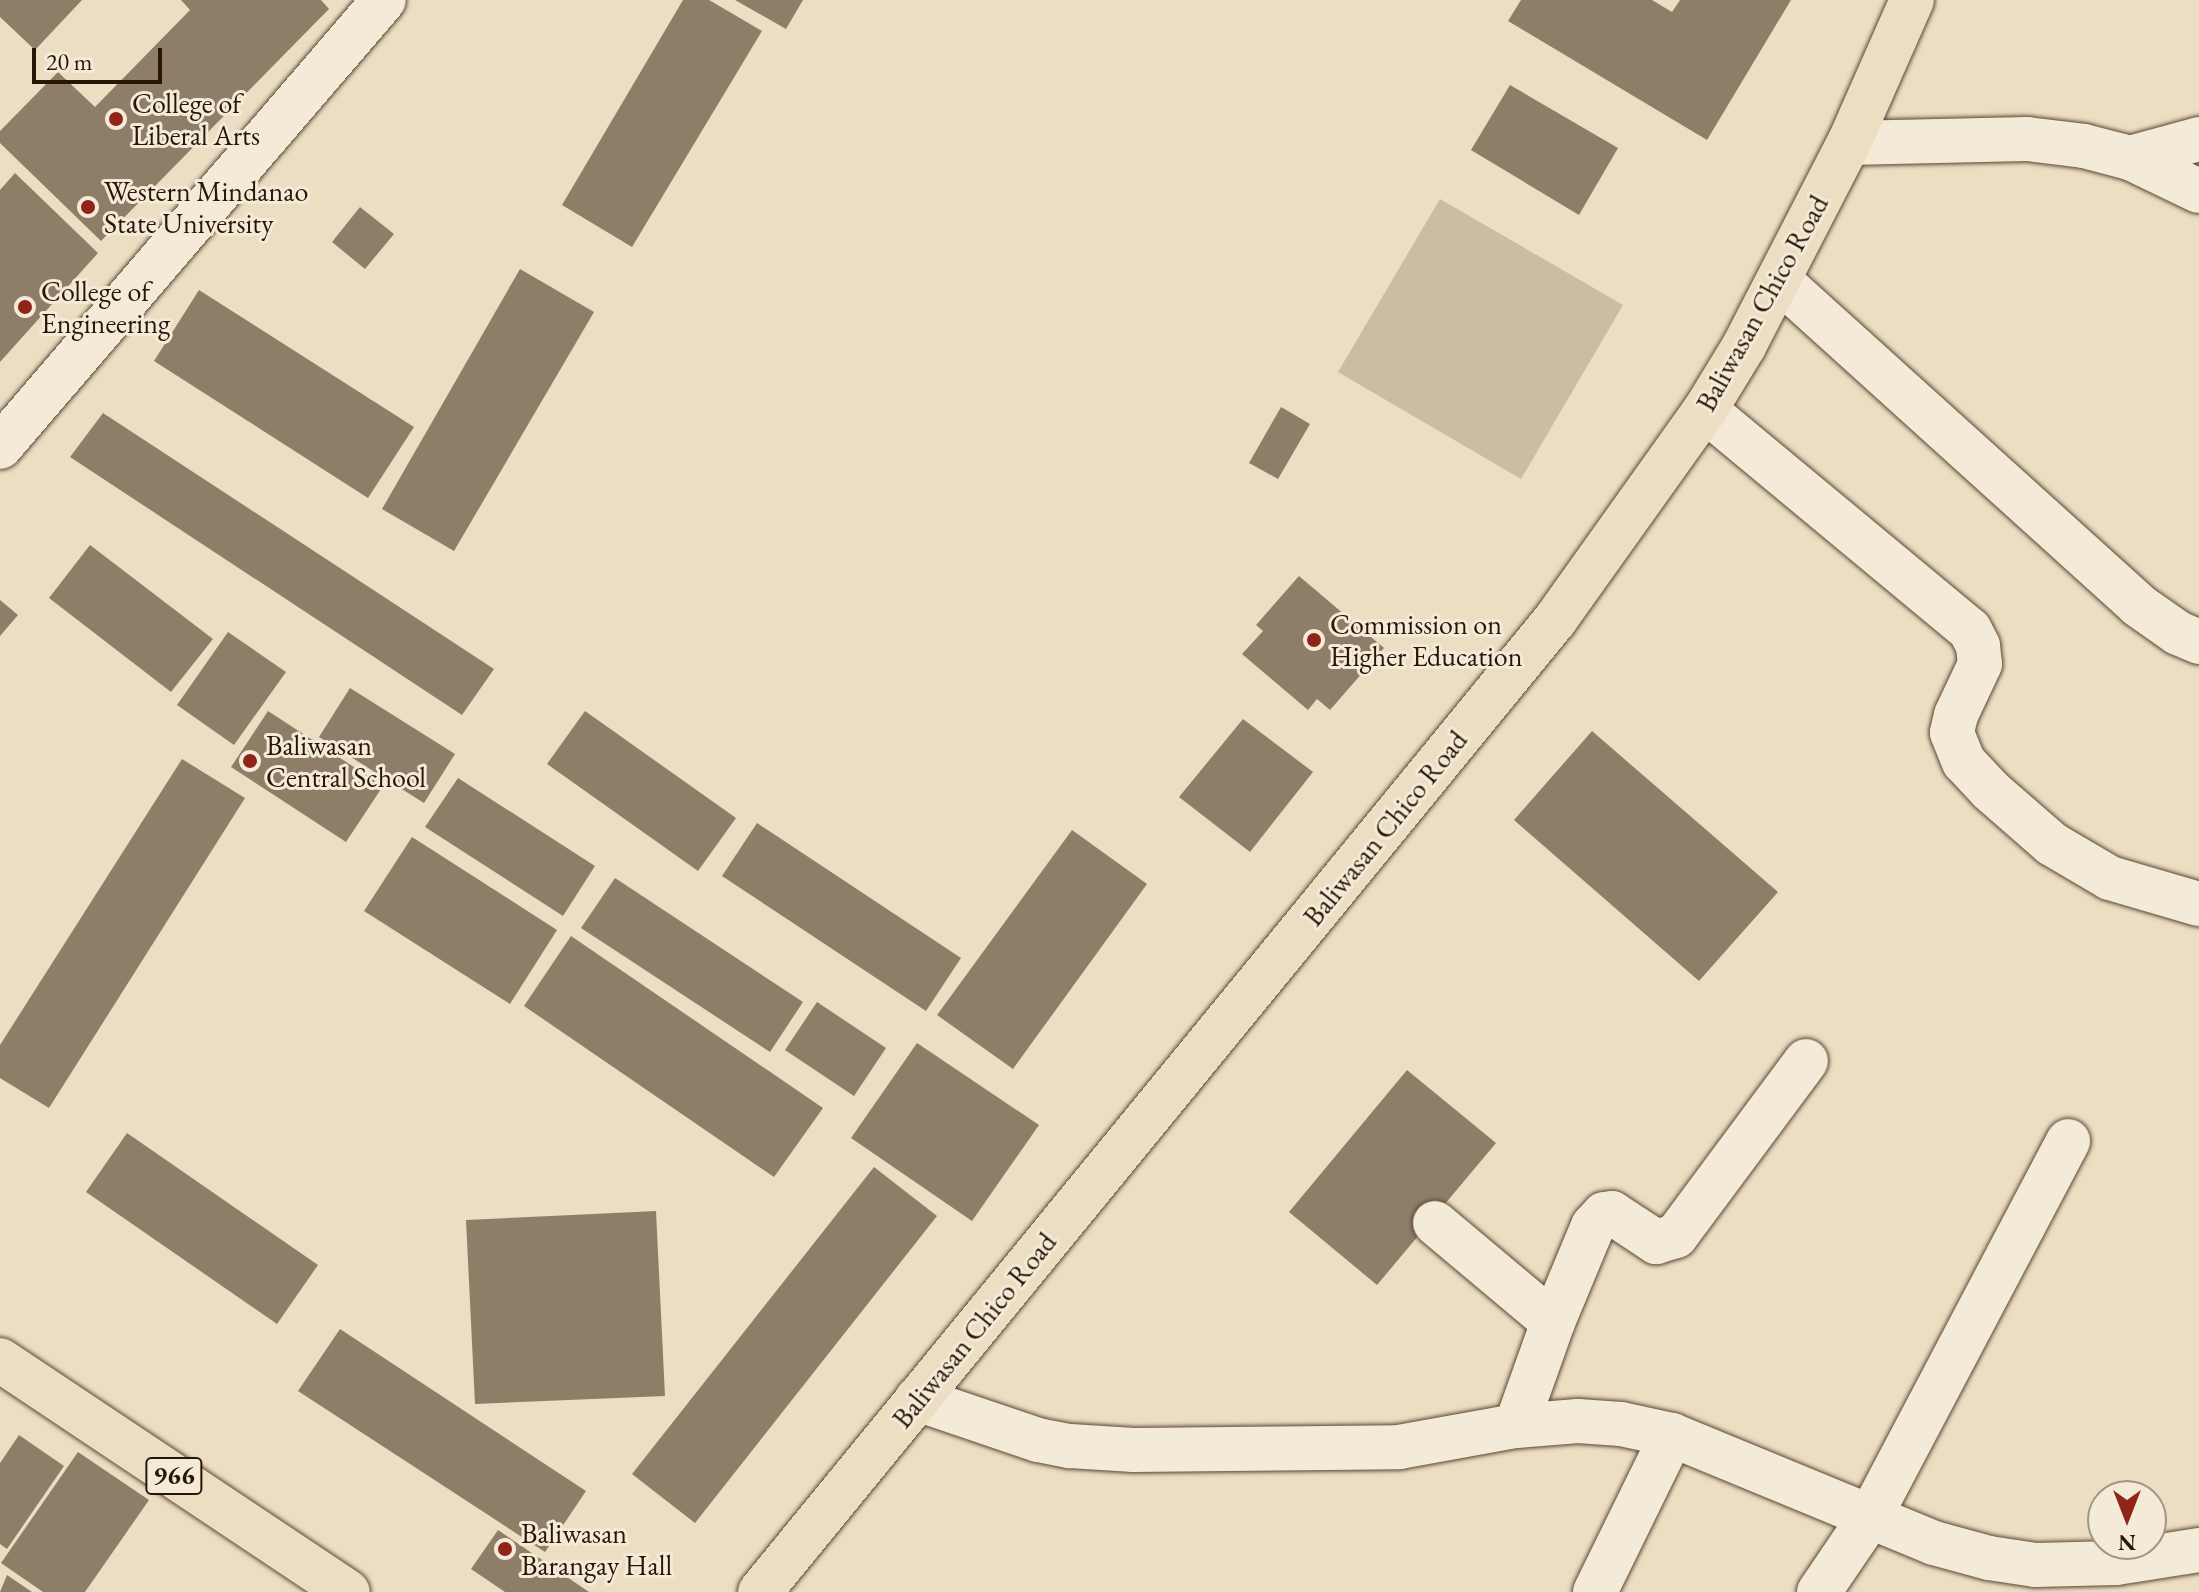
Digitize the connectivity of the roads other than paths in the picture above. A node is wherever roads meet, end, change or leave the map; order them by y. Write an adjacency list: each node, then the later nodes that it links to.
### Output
1 (384, 0): 9 (street)
2 (1912, 0): 4 (main road, Baliwasan Chico Road)
3 (2199, 139): 5 (street)
4 (1849, 143): 5 (street); 7 (main road, Baliwasan Chico Road)
5 (2130, 158): 6 (street)
6 (2199, 191)
7 (1780, 281): 8 (main road, Baliwasan Chico Road); 10 (street)
8 (1705, 410): 11 (street); 17 (main road, Baliwasan Chico Road)
9 (0, 447)
10 (2199, 642)
11 (2199, 904)
12 (1806, 1061): 15 (street)
13 (2068, 1141): 20 (street)
14 (1435, 1223): 15 (street)
15 (1553, 1322): 18 (street)
16 (0, 1360): 23 (main road, 966)
17 (917, 1399): 18 (street); 24 (main road, Baliwasan Chico Road)
18 (1516, 1426): 19 (street)
19 (1672, 1435): 20 (street); 25 (street)
20 (1870, 1517): 22 (street); 26 (street)
21 (2199, 1550): 22 (street)
22 (2026, 1578)
23 (348, 1592)
24 (760, 1592)
25 (1595, 1592)
26 (1819, 1592)

